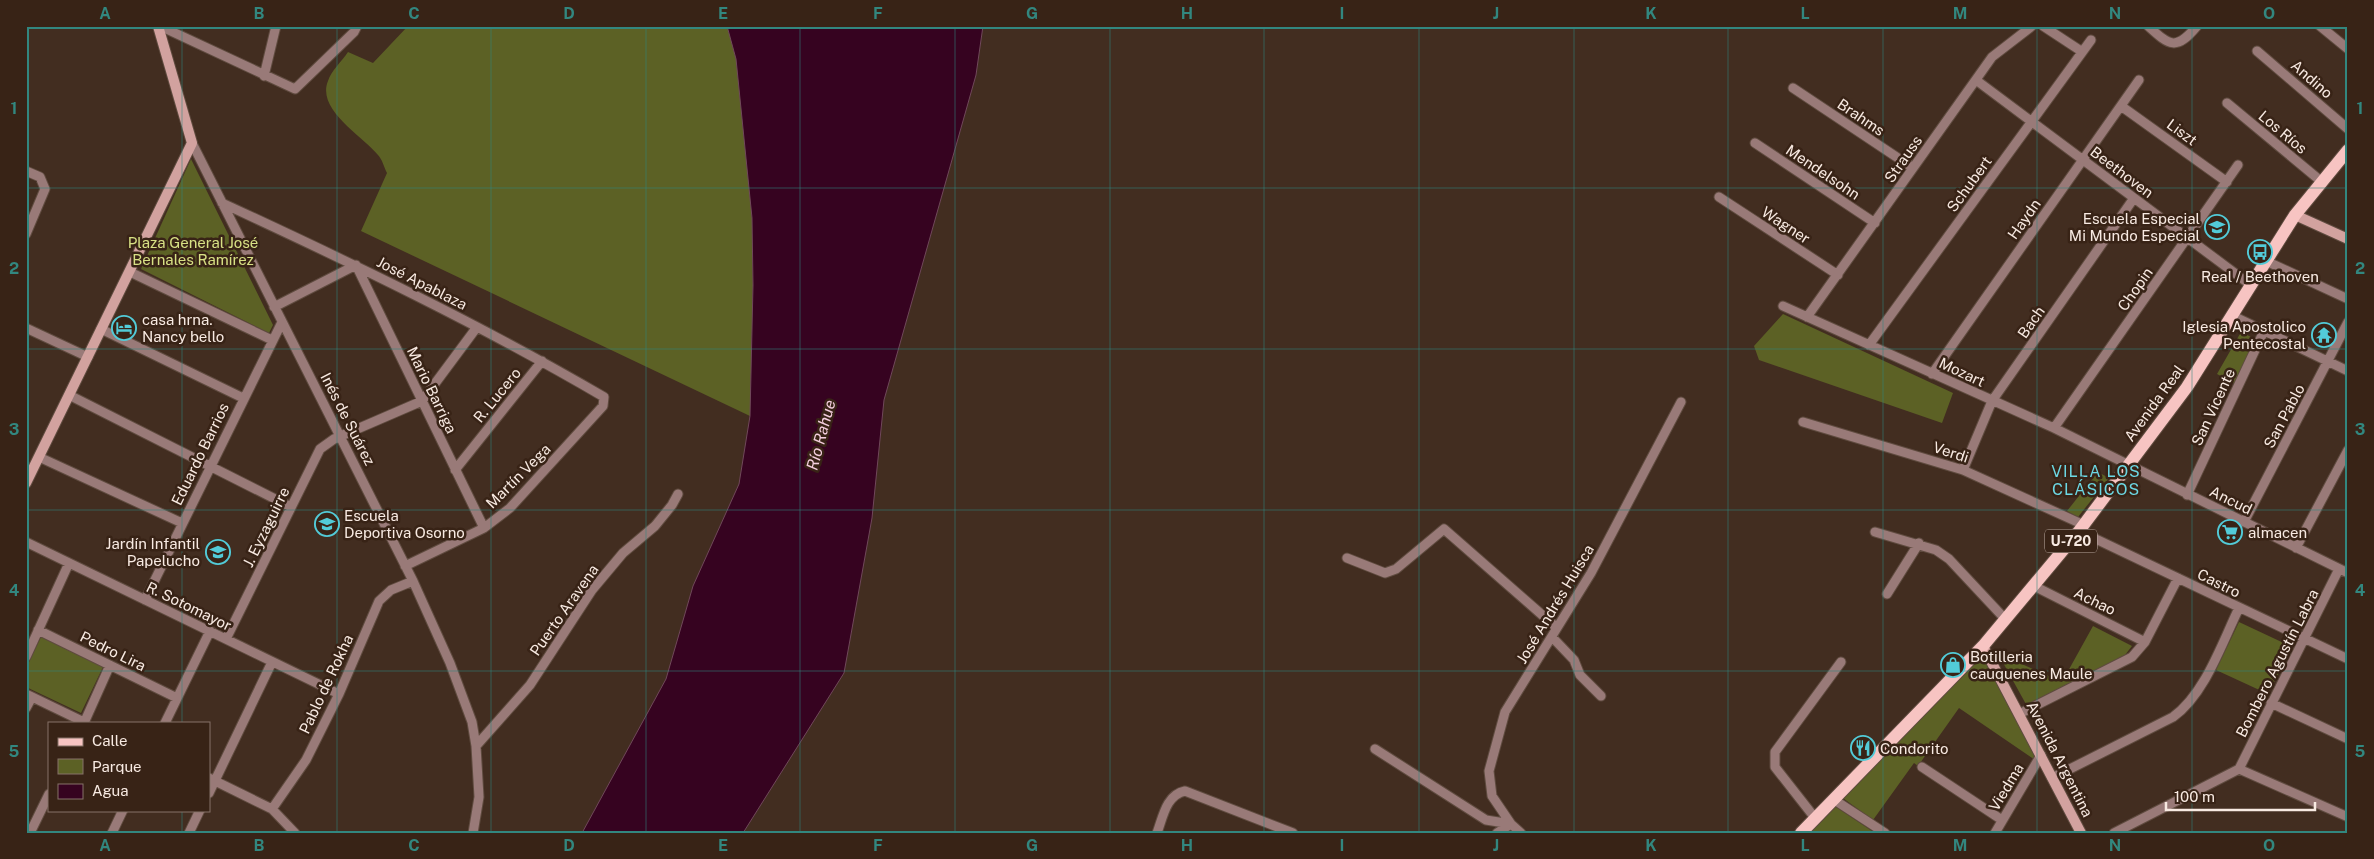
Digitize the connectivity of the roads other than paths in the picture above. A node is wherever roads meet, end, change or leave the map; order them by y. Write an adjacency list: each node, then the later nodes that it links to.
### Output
1 (159, 26): 13 (street); 21 (street, Inés de Suárez)
2 (276, 26): 13 (street)
3 (357, 26): 13 (street)
4 (2032, 26): 14 (street, Strauss)
5 (2042, 26): 11 (street)
6 (2148, 26): 7 (street)
7 (2197, 26)
8 (2320, 26): 10 (street)
9 (2091, 40): 11 (street, Schubert)
10 (2348, 49)
11 (2081, 51): 19 (street, Schubert)
12 (2257, 51): 20 (street, Andino)
13 (264, 76)
14 (1976, 80): 19 (street, Beethoven); 26 (street, Strauss)
15 (2139, 80): 18 (street, Haydn)
16 (1793, 88): 26 (street, Brahms)
17 (2228, 103): 29 (street, Los Ríos)
18 (2121, 106): 24 (street, Haydn); 28 (street, Liszt)
19 (2031, 121): 24 (street, Beethoven); 55 (street, Schubert)
20 (2348, 128)
21 (192, 143): 32 (street, Inés de Suárez); 40 (street)
22 (1755, 143): 34 (street, Mendelsohn)
23 (2348, 150): 29 (main road, Avenida Real / U-720)
24 (2083, 160): 31 (street, Beethoven); 60 (street, Haydn)
25 (2238, 165): 28 (street, Chopin)
26 (1913, 168): 34 (street, Strauss)
27 (26, 171): 35 (street)
28 (2227, 182): 36 (street, Chopin)
29 (2322, 182): 33 (main road, Avenida Real / U-720)
30 (1719, 197): 41 (street, Wagner)
31 (2134, 198): 36 (street, Beethoven); 65 (street, Bach)
32 (222, 203): 39 (street, José Apablaza); 45 (street, Inés de Suárez)
33 (2295, 214): 37 (street); 38 (main road, Avenida Real / U-720)
34 (1874, 224): 41 (street, Strauss)
35 (26, 234)
36 (2187, 238): 42 (street, Beethoven); 68 (street, Chopin)
37 (2348, 239)
38 (2266, 261): 42 (main road, Avenida Real / U-720); 43 (street)
39 (356, 265): 45 (street); 50 (street, José Apablaza); 64 (street, Mario Barriga)
40 (130, 272): 52 (street); 54 (street)
41 (1838, 275): 47 (street, Strauss)
42 (2252, 286): 46 (main road, Avenida Real / U-720)
43 (2348, 299)
44 (1783, 306): 47 (street, Mozart)
45 (274, 307): 48 (street, Inés de Suárez)
46 (2233, 316): 53 (street); 73 (main road, Avenida Real / U-720)
47 (1807, 317): 55 (street, Mozart)
48 (282, 322): 54 (street, Eduardo Barrios); 69 (street, Inés de Suárez)
49 (2348, 322): 58 (street, San Pablo)
50 (477, 327): 57 (street, José Apablaza); 64 (street)
51 (26, 328): 56 (street)
52 (102, 329): 56 (street); 63 (street)
53 (2264, 332): 58 (street); 78 (street, San Vicente)
54 (272, 340): 63 (street, Eduardo Barrios)
55 (1869, 345): 60 (street, Mozart)
56 (88, 357): 61 (street)
57 (542, 361): 62 (street, José Apablaza); 74 (street, R. Lucero)
58 (2328, 362): 59 (street); 80 (street, San Pablo)
59 (2348, 371)
60 (1932, 374): 65 (street, Mozart)
61 (70, 395): 71 (street); 72 (street)
62 (604, 397): 82 (street, Martín Vega)
63 (244, 398): 72 (street, Eduardo Barrios)
64 (422, 401): 69 (street, J. Eyzaguirre); 74 (street, Mario Barriga)
65 (1992, 401): 68 (street, Mozart); 75 (street, Bach)
66 (1681, 402): 99 (street, José Andrés Huisca)
67 (1803, 422): 75 (street, Verdi)
68 (2054, 428): 73 (street, Mozart)
69 (340, 437): 79 (street, J. Eyzaguirre); 90 (street, Inés de Suárez)
70 (2348, 450): 87 (street)
71 (39, 457): 76 (street); 81 (street)
72 (210, 466): 79 (street); 81 (street, Eduardo Barrios)
73 (2128, 466): 78 (street, Ancud); 83 (main road, Avenida Real / U-720)
74 (455, 470): 82 (street, Mario Barriga)
75 (1963, 470): 83 (street, Verdi)
76 (26, 483)
77 (678, 494): 122 (street, Puerto Aravena)
78 (2187, 495): 80 (street, Ancud)
79 (291, 507): 104 (street, J. Eyzaguirre)
80 (2244, 522): 87 (street, Ancud)
81 (182, 524): 96 (street, Eduardo Barrios)
82 (484, 528): 90 (street, Martín Vega)
83 (2082, 528): 92 (street, Castro); 94 (main road, Avenida Real / U-720)
84 (1875, 532): 86 (street)
85 (26, 542): 89 (street, R. Sotomayor)
86 (1919, 543): 95 (street); 98 (street)
87 (2296, 548): 91 (street, Ancud)
88 (1347, 558): 99 (street)
89 (69, 563): 96 (street, R. Sotomayor); 100 (street)
90 (405, 566): 93 (street, Inés de Suárez)
91 (2344, 571): 103 (street, Bombero Agustín Labra)
92 (2178, 578): 97 (street, Castro); 105 (street)
93 (413, 581): 112 (street, Pablo de Rokha); 122 (street, Inés de Suárez)
94 (2034, 586): 98 (main road, Avenida Real / U-720); 105 (street, Achao)
95 (1887, 594)
96 (145, 600): 101 (street, R. Sotomayor)
97 (2239, 608): 103 (street, Castro); 127 (street)
98 (2006, 620): 106 (main road, Avenida Real / U-720)
99 (1557, 628): 102 (street, José Andrés Huisca)
100 (38, 630): 107 (street); 111 (street, Pedro Lira)
101 (210, 631): 104 (street, R. Sotomayor); 115 (street)
102 (1552, 637): 114 (street); 137 (street, José Andrés Huisca)
103 (2304, 638): 108 (street, Castro); 116 (street, Bombero Agustín Labra)
104 (226, 639): 109 (street, R. Sotomayor)
105 (2145, 642): 118 (street)
106 (1982, 646): 118 (street, Avenida Argentina); 130 (main road, Avenida Real / U-720)
107 (26, 657)
108 (2348, 659)
109 (272, 662): 112 (street, R. Sotomayor); 128 (street)
110 (1841, 662): 135 (street)
111 (110, 665): 115 (street, Pedro Lira); 119 (street)
112 (339, 694): 131 (street, Pablo de Rokha)
113 (29, 695): 117 (street); 119 (street)
114 (1602, 696)
115 (177, 698): 120 (street)
116 (2272, 703): 121 (street); 126 (street, Bombero Agustín Labra)
117 (26, 708)
118 (2019, 714): 124 (street, Avenida Argentina)
119 (84, 722)
120 (165, 722)
121 (2348, 739)
122 (476, 746): 142 (street, Inés de Suárez)
123 (1375, 749): 137 (street)
124 (2042, 755): 127 (street, Avenida Argentina); 136 (street, Viedma)
125 (1922, 767): 136 (street)
126 (2239, 769): 134 (street); 151 (street)
127 (2052, 778): 150 (street, Avenida Argentina)
128 (212, 779): 131 (street)
129 (48, 796): 138 (street)
130 (1833, 799): 135 (main road, Avenida Real / U-720); 148 (street)
131 (272, 809): 141 (street)
132 (122, 812): 139 (street)
133 (199, 812): 140 (street)
134 (2348, 817)
135 (1815, 818): 147 (main road, Avenida Real / U-720)
136 (2002, 820): 149 (street, Viedma)
137 (1511, 824): 145 (street); 146 (street, José Andrés Huisca)
138 (30, 833)
139 (112, 833)
140 (190, 833)
141 (295, 833)
142 (473, 833)
143 (1158, 833): 144 (street)
144 (1293, 833)
145 (1497, 833)
146 (1520, 833)
147 (1801, 833)
148 (1885, 833)
149 (1994, 833)
150 (2081, 833)
151 (2114, 833)

